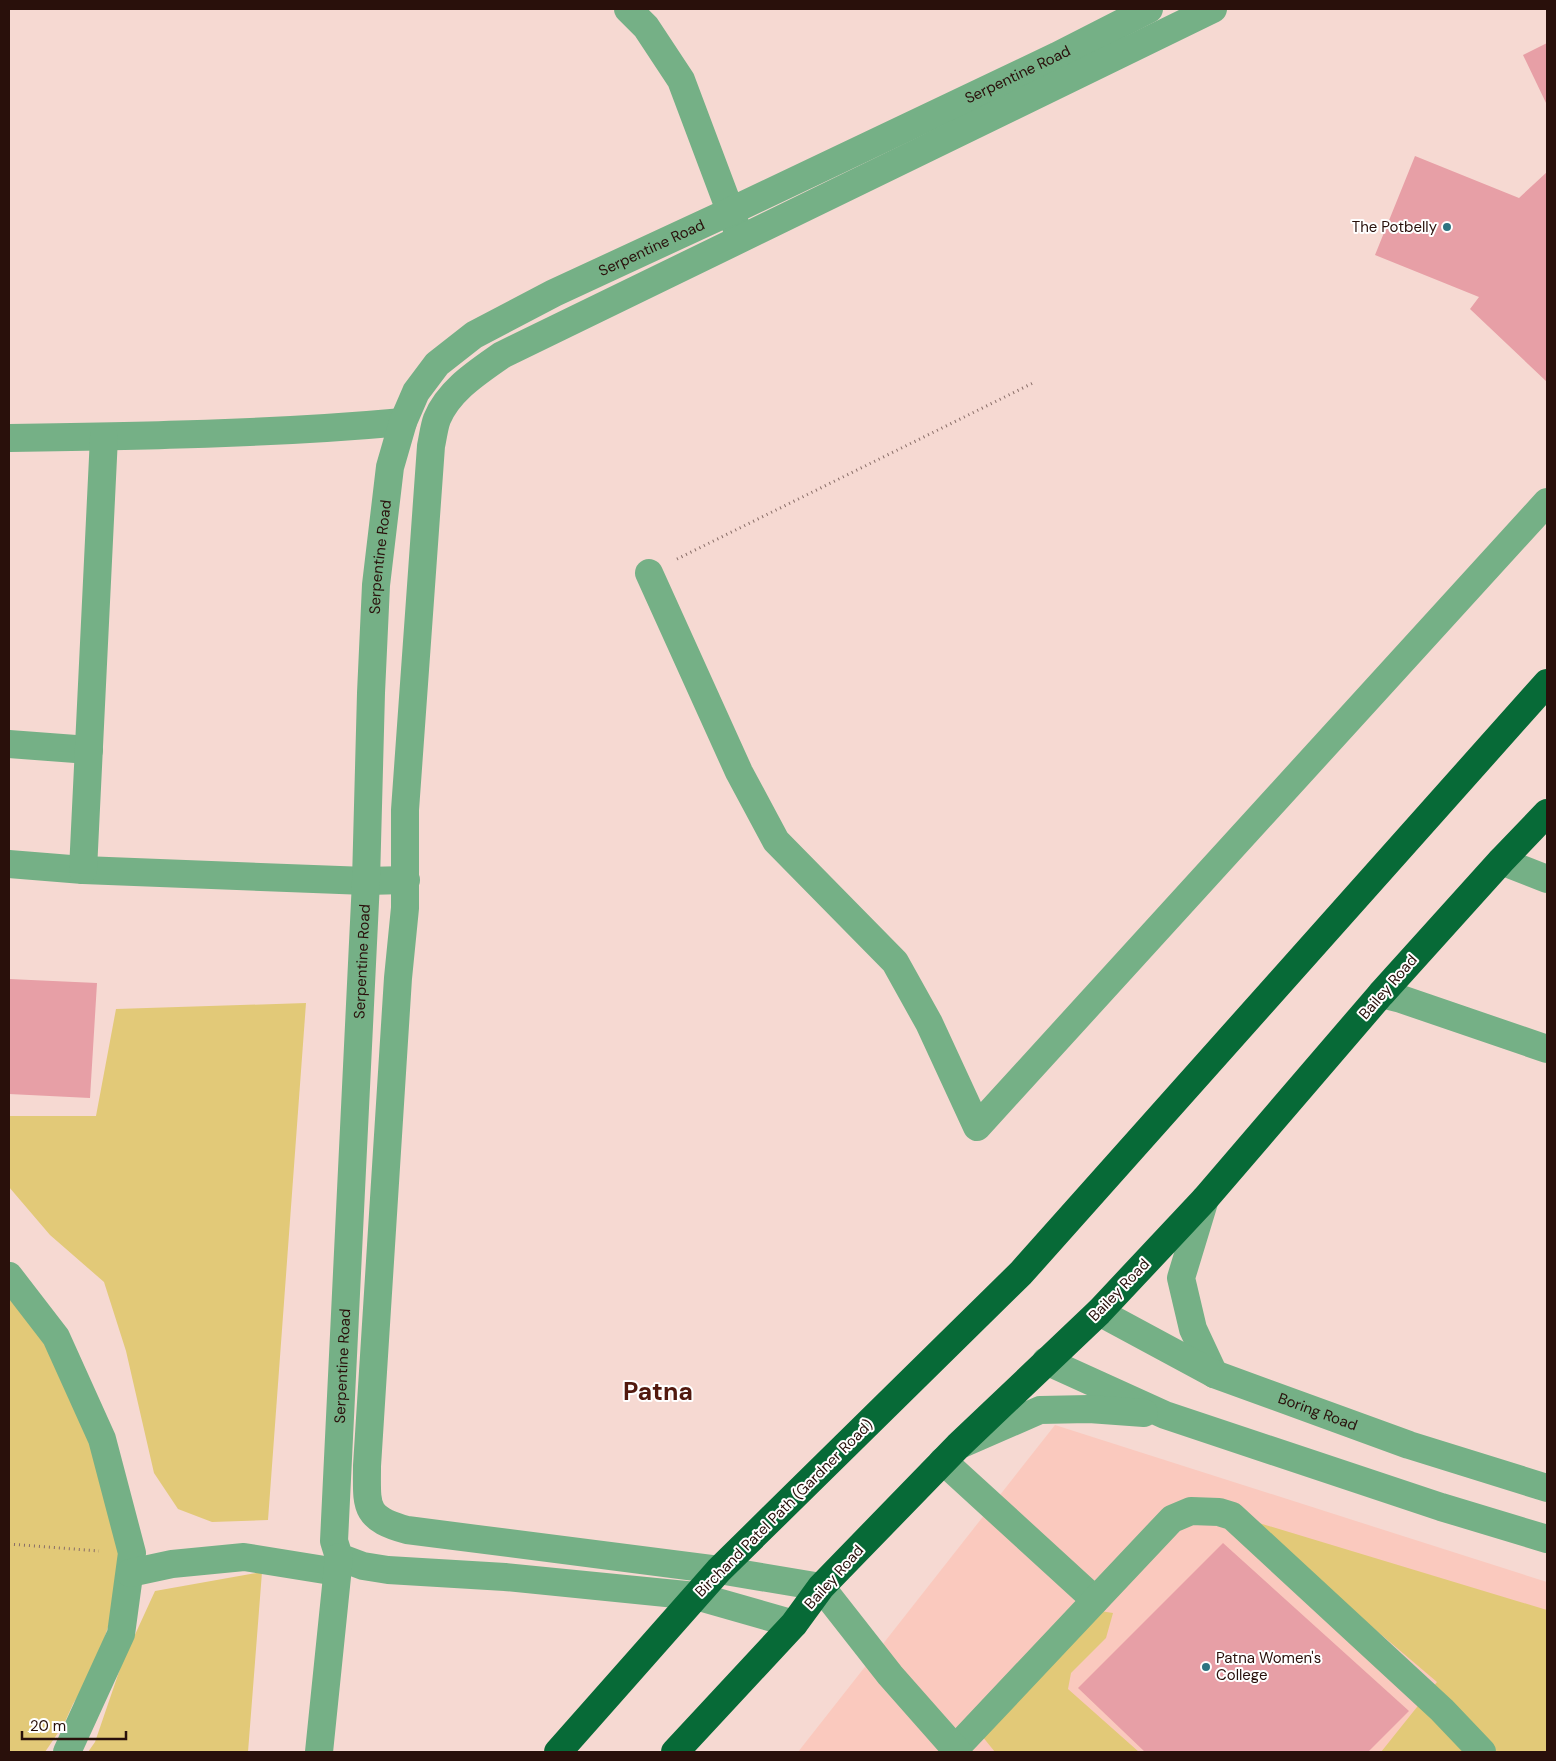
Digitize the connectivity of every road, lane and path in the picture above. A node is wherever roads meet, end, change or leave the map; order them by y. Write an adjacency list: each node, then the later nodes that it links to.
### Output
1 (628, 9): 4 (street)
2 (1149, 9): 4 (street, Serpentine Road)
3 (1213, 9): 5 (street)
4 (731, 211): 5 (street); 6 (street, Serpentine Road)
5 (742, 239): 8 (street)
6 (426, 379): 8 (street); 9 (street, Serpentine Road)
7 (1035, 382): 13 (path)
8 (449, 399): 22 (street)
9 (403, 422): 10 (street); 23 (street, Serpentine Road)
10 (104, 437): 11 (street); 16 (street)
11 (9, 438)
12 (1547, 502): 13 (street)
13 (649, 573)
14 (1547, 683): 38 (highway, Birchand Patel Path (Gardner Road))
15 (9, 744): 16 (street)
16 (89, 750): 20 (street)
17 (1547, 813): 18 (highway, Bailey Road)
18 (1501, 861): 21 (street); 24 (highway, Bailey Road)
19 (9, 864): 20 (street)
20 (83, 870): 23 (street)
21 (1547, 879)
22 (406, 880): 23 (street); 38 (street)
23 (366, 881): 37 (street, Serpentine Road)
24 (1381, 994): 25 (street); 26 (highway, Bailey Road)
25 (1547, 1049)
26 (1205, 1199): 28 (highway, Bailey Road); 30 (street)
27 (9, 1276): 36 (street)
28 (1099, 1312): 29 (highway, Bailey Road); 30 (street, Boring Road)
29 (1046, 1361): 31 (street); 32 (highway, Bailey Road)
30 (1214, 1374): 33 (street, Boring Road)
31 (1165, 1415): 32 (street); 34 (street)
32 (951, 1453): 39 (highway, Bailey Road); 41 (street)
33 (1547, 1488)
34 (1547, 1538)
35 (9, 1544): 36 (path)
36 (131, 1563): 37 (street); 44 (street)
37 (338, 1565): 40 (street); 45 (street, Serpentine Road)
38 (719, 1570): 39 (street); 40 (highway, Birchand Patel Path (Gardner Road))
39 (821, 1587): 42 (highway, Bailey Road); 43 (street)
40 (696, 1596): 42 (street); 46 (highway, Birchand Patel Path (Gardner Road))
41 (1095, 1600): 43 (street); 48 (street)
42 (794, 1624): 47 (highway, Bailey Road)
43 (957, 1751)
44 (67, 1752)
45 (320, 1752)
46 (558, 1752)
47 (675, 1752)
48 (1482, 1752)

